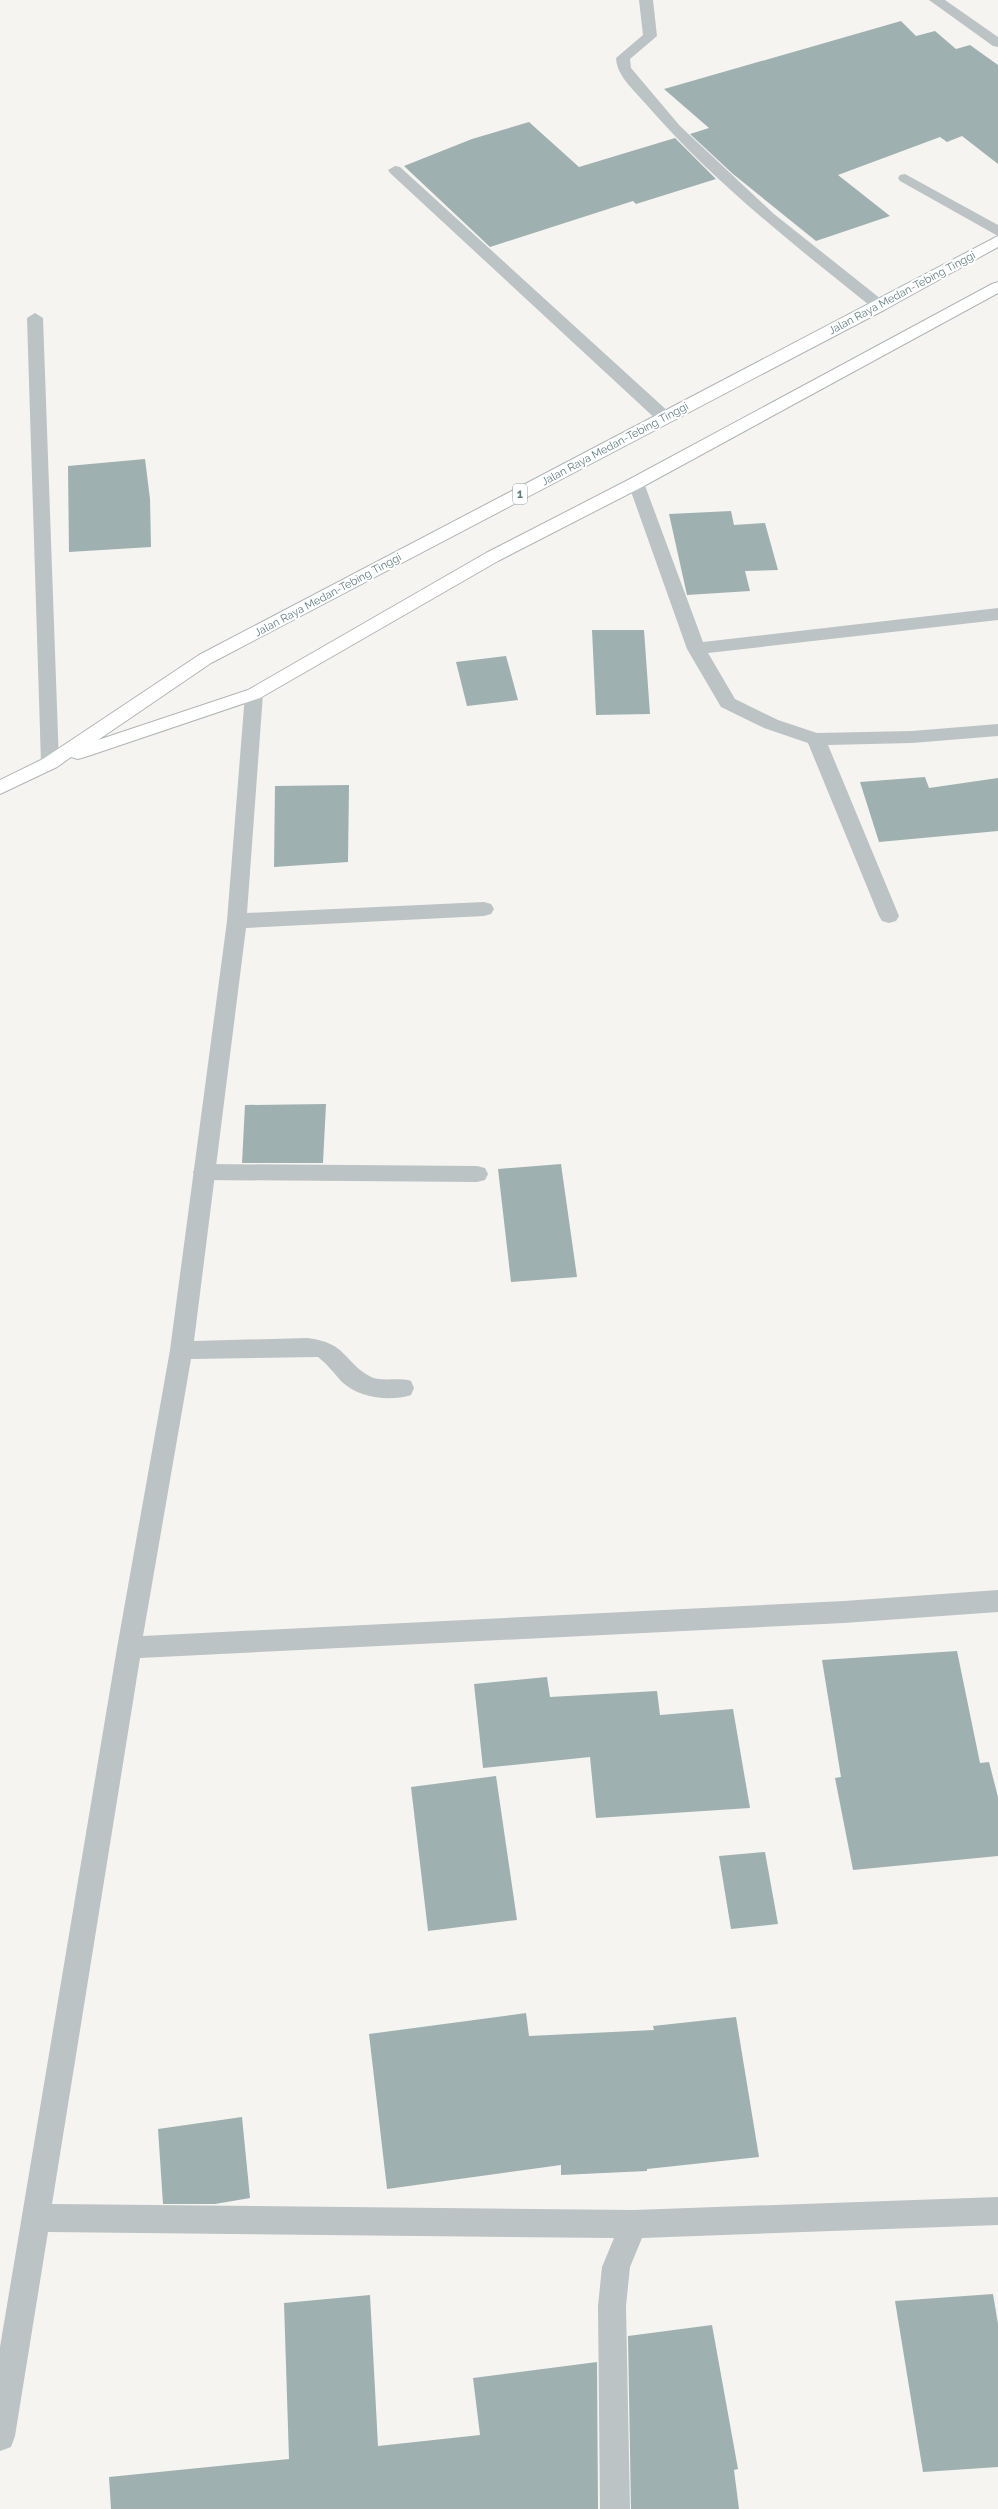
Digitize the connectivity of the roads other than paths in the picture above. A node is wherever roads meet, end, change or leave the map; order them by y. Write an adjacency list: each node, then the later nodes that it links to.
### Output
1 (646, 0): 9 (street)
2 (936, 0): 3 (street)
3 (998, 43)
4 (395, 170): 11 (street)
5 (905, 178): 6 (street)
6 (998, 231)
7 (998, 241): 9 (highway, Jalan Raya Medan-Tebing Tinggi / 1)
8 (998, 287): 12 (highway, Jalan Raya Medan-Tebing Tinggi / 1)
9 (880, 306): 11 (highway, Jalan Raya Medan-Tebing Tinggi / 1)
10 (35, 318): 18 (street)
11 (665, 418): 18 (highway, Jalan Raya Medan-Tebing Tinggi / 1)
12 (636, 483): 14 (street); 15 (highway, Jalan Raya Medan-Tebing Tinggi / 1)
13 (998, 614): 14 (street)
14 (696, 649): 17 (street)
15 (254, 694): 18 (highway, Jalan Raya Medan-Tebing Tinggi / 1); 22 (street)
16 (998, 730): 17 (street)
17 (816, 739): 21 (street)
18 (50, 763): 19 (highway, Jalan Raya Medan-Tebing Tinggi / 1)
19 (0, 788)
20 (484, 909): 22 (street)
21 (889, 916)
22 (237, 922): 23 (street)
23 (204, 1172): 24 (street); 25 (street)
24 (476, 1174)
25 (181, 1350): 26 (street); 28 (street)
26 (403, 1388)
27 (998, 1601): 28 (street)
28 (129, 1648): 30 (street)
29 (998, 2211): 31 (street)
30 (37, 2218): 31 (street); 32 (street)
31 (634, 2224): 33 (street)
32 (0, 2436)
33 (615, 2509)

